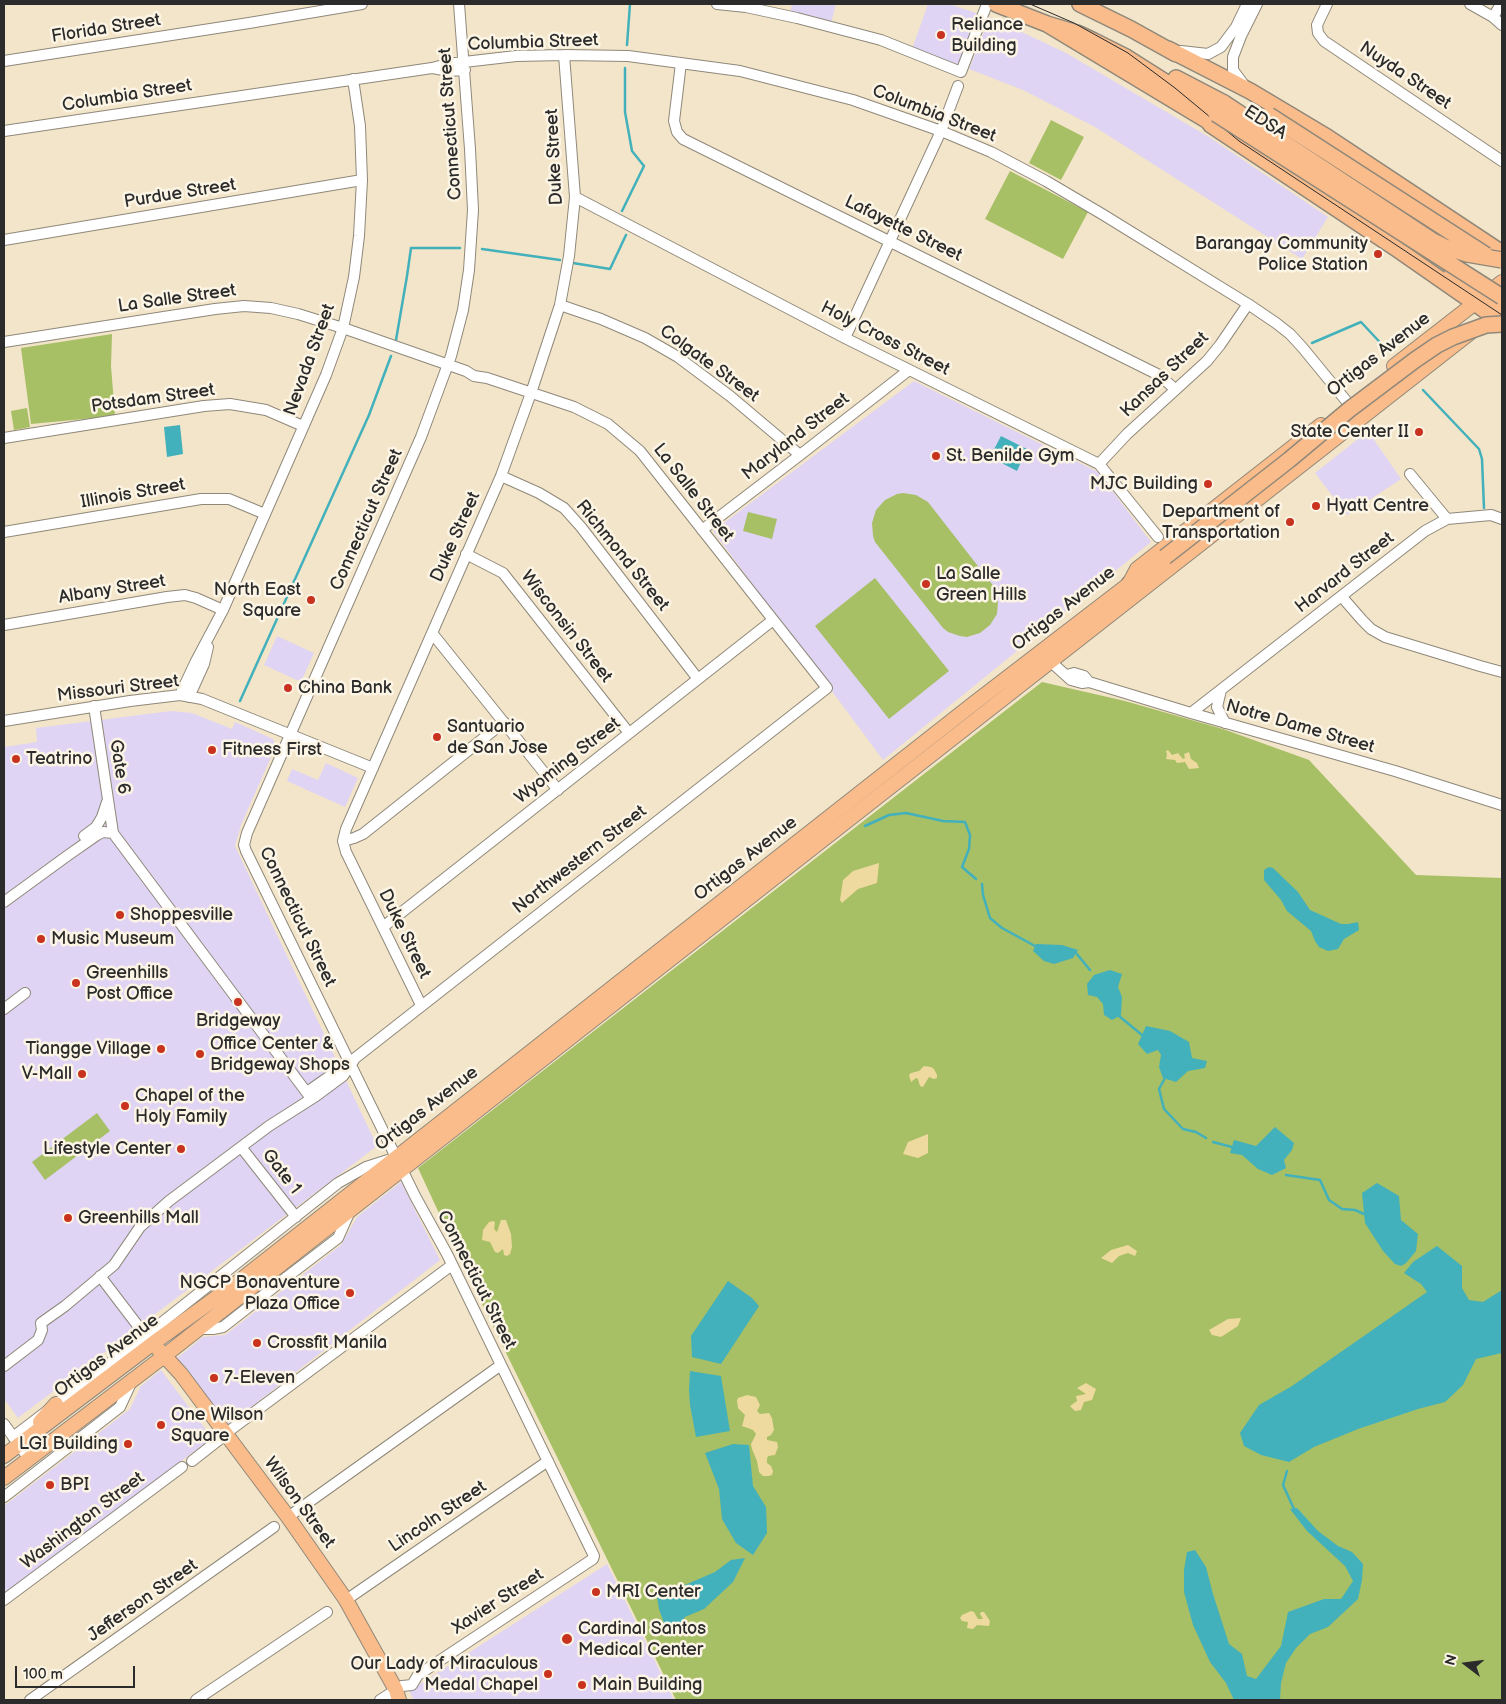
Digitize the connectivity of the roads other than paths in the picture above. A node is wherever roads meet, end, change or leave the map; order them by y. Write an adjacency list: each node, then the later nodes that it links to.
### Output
1 (362, 4): 17 (street, Florida Street)
2 (459, 4): 19 (street, Connecticut Street)
3 (717, 4): 4 (street)
4 (987, 4)
5 (996, 4): 13 (highway)
6 (1080, 4): 15 (highway, EDSA)
7 (1247, 4): 15 (street)
8 (1257, 4): 22 (street)
9 (1327, 4): 26 (street, Nuyda Street)
10 (1470, 4): 12 (street)
11 (1501, 4): 12 (street)
12 (1493, 16): 14 (street)
13 (1047, 24): 23 (highway); 23 (highway)
14 (1502, 25)
15 (1168, 49): 22 (highway); 38 (highway, EDSA, bridge)
16 (564, 55): 18 (street, Columbia Street); 19 (street, Columbia Street); 29 (street, Duke Street)
17 (4, 61)
18 (681, 63): 24 (street, Columbia Street); 34 (street, Lafayette Street)
19 (464, 66): 20 (street, Columbia Street); 49 (street, Connecticut Street)
20 (353, 79): 25 (street, Columbia Street); 28 (street, Nevada Street)
21 (958, 86): 24 (street)
22 (1250, 91): 30 (highway)
23 (1216, 113): 27 (highway); 37 (highway, bridge); 43 (highway, EDSA, bridge)
24 (941, 131): 34 (street); 41 (street, Columbia Street)
25 (4, 132)
26 (1502, 161)
27 (1272, 162): 35 (highway); 40 (highway)
28 (362, 180): 32 (street, Purdue Street); 44 (street, Nevada Street)
29 (575, 197): 42 (street, Duke Street); 46 (street, Holy Cross Street)
30 (1430, 205): 31 (highway); 35 (highway)
31 (1460, 226): 33 (highway); 36 (highway)
32 (4, 240)
33 (1502, 240)
34 (890, 241): 46 (street); 51 (street, Lafayette Street)
35 (1417, 250): 40 (highway)
36 (1502, 253)
37 (1502, 260)
38 (1502, 265)
39 (1502, 282): 40 (main road, Ortigas Avenue)
40 (1482, 297): 43 (highway); 53 (main road, Ortigas Avenue)
41 (1248, 304): 51 (street, Kansas Street); 53 (street, Columbia Street)
42 (560, 305): 52 (street, Duke Street); 57 (street, Colgate Street)
43 (1501, 310): 47 (main road, Ortigas Avenue); 71 (highway, bridge)
44 (343, 328): 48 (street, La Salle Street); 49 (street, La Salle Street); 54 (street, Nevada Street)
45 (1502, 330): 47 (highway)
46 (845, 338): 50 (street, Holy Cross Street)
47 (1463, 339): 58 (main road, Ortigas Avenue)
48 (4, 342)
49 (448, 364): 52 (street, La Salle Street); 89 (street, Connecticut Street)
50 (909, 370): 57 (street, Maryland Street); 60 (street, Holy Cross Street)
51 (1175, 389): 60 (street, Kansas Street)
52 (531, 393): 62 (street, Duke Street); 67 (street, La Salle Street)
53 (1348, 403): 56 (main road, Ortigas Avenue)
54 (303, 426): 55 (street, Potsdam Street); 64 (street, Nevada Street)
55 (4, 438)
56 (1295, 444): 58 (main road); 59 (main road, Ortigas Avenue)
57 (800, 456): 67 (street, Maryland Street)
58 (1308, 460): 63 (main road, Ortigas Avenue)
59 (1275, 461): 63 (main road); 63 (main road); 71 (main road, Ortigas Avenue)
60 (1099, 464): 69 (street, Holy Cross Street)
61 (1410, 474): 66 (street)
62 (501, 476): 70 (street, Duke Street); 79 (street, Richmond Street)
63 (1286, 477): 77 (main road, Ortigas Avenue)
64 (265, 514): 68 (street, Illinois Street); 73 (street, Nevada Street)
65 (1502, 519): 66 (street, Harvard Street)
66 (1447, 520): 72 (street, Harvard Street)
67 (702, 530): 74 (street, La Salle Street)
68 (4, 532)
69 (1158, 537)
70 (466, 554): 76 (street, Duke Street); 88 (street, Wisconsin Street)
71 (1130, 584): 105 (main road, Ortigas Avenue)
72 (1342, 597): 78 (street); 81 (street, Harvard Street)
73 (223, 610): 75 (street, Albany Street); 82 (street, Nevada Street)
74 (773, 620): 79 (street, Wyoming Street); 80 (street, La Salle Street)
75 (4, 625)
76 (432, 633): 86 (street); 90 (street, Duke Street)
77 (1050, 661): 84 (street, Notre Dame Street); 105 (main road, Ortigas Avenue)
78 (1502, 672)
79 (698, 679): 88 (street, Wyoming Street)
80 (827, 688): 100 (street, Northwestern Street)
81 (1221, 690): 84 (street, Harvard Street); 87 (street)
82 (185, 696): 83 (street, Missouri Street); 89 (street, Missouri Street)
83 (94, 706): 85 (street, Missouri Street); 92 (street, Gate 6)
84 (1191, 713): 87 (street, Notre Dame Street)
85 (4, 721)
86 (504, 722): 91 (street); 95 (street)
87 (1225, 723): 93 (street, Notre Dame Street)
88 (629, 733): 91 (street, Wyoming Street)
89 (291, 735): 90 (street, Missouri Street); 102 (street, Connecticut Street)
90 (373, 768): 95 (street, Duke Street)
91 (558, 790): 98 (street, Wyoming Street)
92 (108, 798): 94 (street, Gate 6); 96 (street)
93 (1502, 805)
94 (113, 833): 97 (street); 103 (street)
95 (343, 841): 98 (street, Duke Street)
96 (68, 849)
97 (4, 902)
98 (383, 927): 100 (street, Duke Street)
99 (25, 993): 101 (street)
100 (421, 1006): 102 (street, Northwestern Street)
101 (4, 1009)
102 (351, 1062): 103 (street, Northwestern Street); 105 (street, Connecticut Street)
103 (309, 1095): 104 (street, Northwestern Street)
104 (241, 1147): 106 (street, Gate 1); 108 (street, Northwestern Street)
105 (399, 1163): 106 (street); 107 (street, Connecticut Street); 109 (main road, Ortigas Avenue); 110 (main road, Ortigas Avenue)
106 (296, 1217): 109 (street)
107 (452, 1265): 111 (street, Connecticut Street); 117 (street)
108 (100, 1276): 109 (street); 112 (street, Northwestern Street)
109 (149, 1339): 110 (main road, Wilson Street); 114 (street); 116 (main road, Ortigas Avenue)
110 (162, 1358): 113 (main road, Ortigas Avenue); 117 (main road, Wilson Street); 117 (main road, Wilson Street)
111 (501, 1364): 122 (street, Connecticut Street); 126 (street)
112 (4, 1366)
113 (132, 1381): 120 (main road, Ortigas Avenue); 125 (street)
114 (56, 1404): 116 (main road); 118 (street)
115 (4, 1424): 118 (street)
116 (34, 1434): 118 (main road, Ortigas Avenue)
117 (223, 1436): 121 (street); 126 (main road, Wilson Street); 132 (main road, Wilson Street)
118 (16, 1441): 119 (main road, Ortigas Avenue); 120 (street)
119 (4, 1456)
120 (29, 1459): 124 (main road, Ortigas Avenue)
121 (192, 1461)
122 (548, 1461): 128 (street, Connecticut Street); 130 (street, Lincoln Street)
123 (182, 1468): 129 (street, Washington Street)
124 (4, 1478)
125 (4, 1497)
126 (288, 1517): 130 (main road, Wilson Street)
127 (274, 1527): 133 (street, Jefferson Street)
128 (594, 1556): 132 (street, Xavier Street)
129 (4, 1600)
130 (346, 1600): 132 (main road, Wilson Street)
131 (327, 1612): 134 (street)
132 (394, 1694)
133 (30, 1700)
134 (196, 1700)

